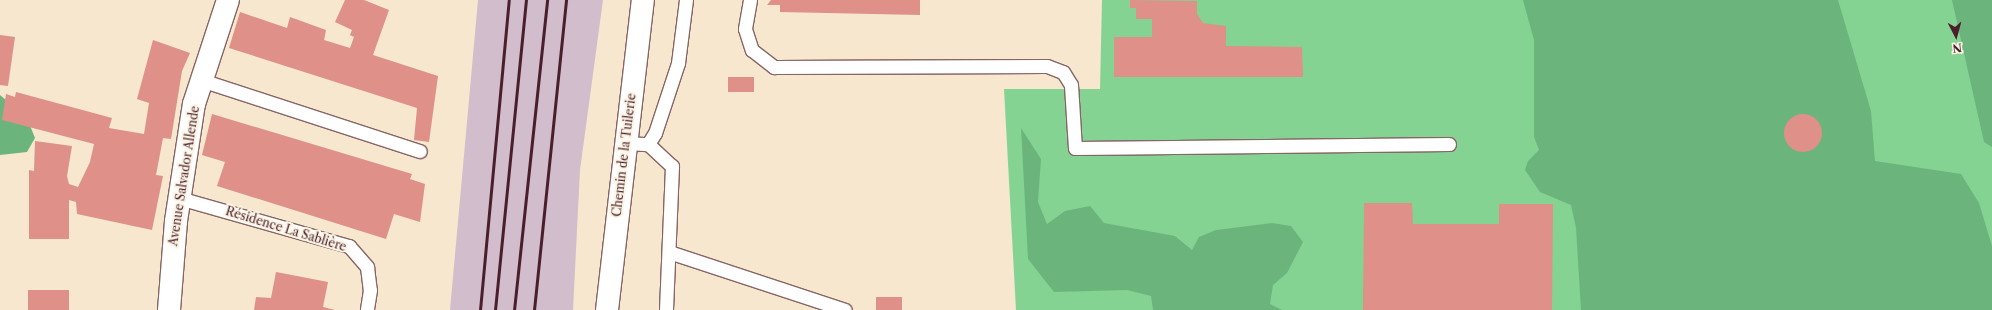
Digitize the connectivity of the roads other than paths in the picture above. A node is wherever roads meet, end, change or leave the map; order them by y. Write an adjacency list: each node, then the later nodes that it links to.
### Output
1 (228, 0): 5 (street, Avenue Salvador Allende)
2 (644, 0): 6 (street, Chemin de la Tuilerie)
3 (686, 0): 7 (lane)
4 (750, 0): 8 (lane)
5 (201, 80): 9 (lane); 10 (street, Avenue Salvador Allende)
6 (626, 143): 7 (lane); 14 (street, Chemin de la Tuilerie)
7 (648, 144): 11 (lane)
8 (1449, 144)
9 (420, 151)
10 (179, 198): 12 (street, Avenue Salvador Allende); 13 (lane, Résidence La Sablière)
11 (669, 252): 15 (lane); 16 (lane)
12 (169, 310)
13 (367, 310)
14 (607, 310)
15 (666, 310)
16 (845, 310)

